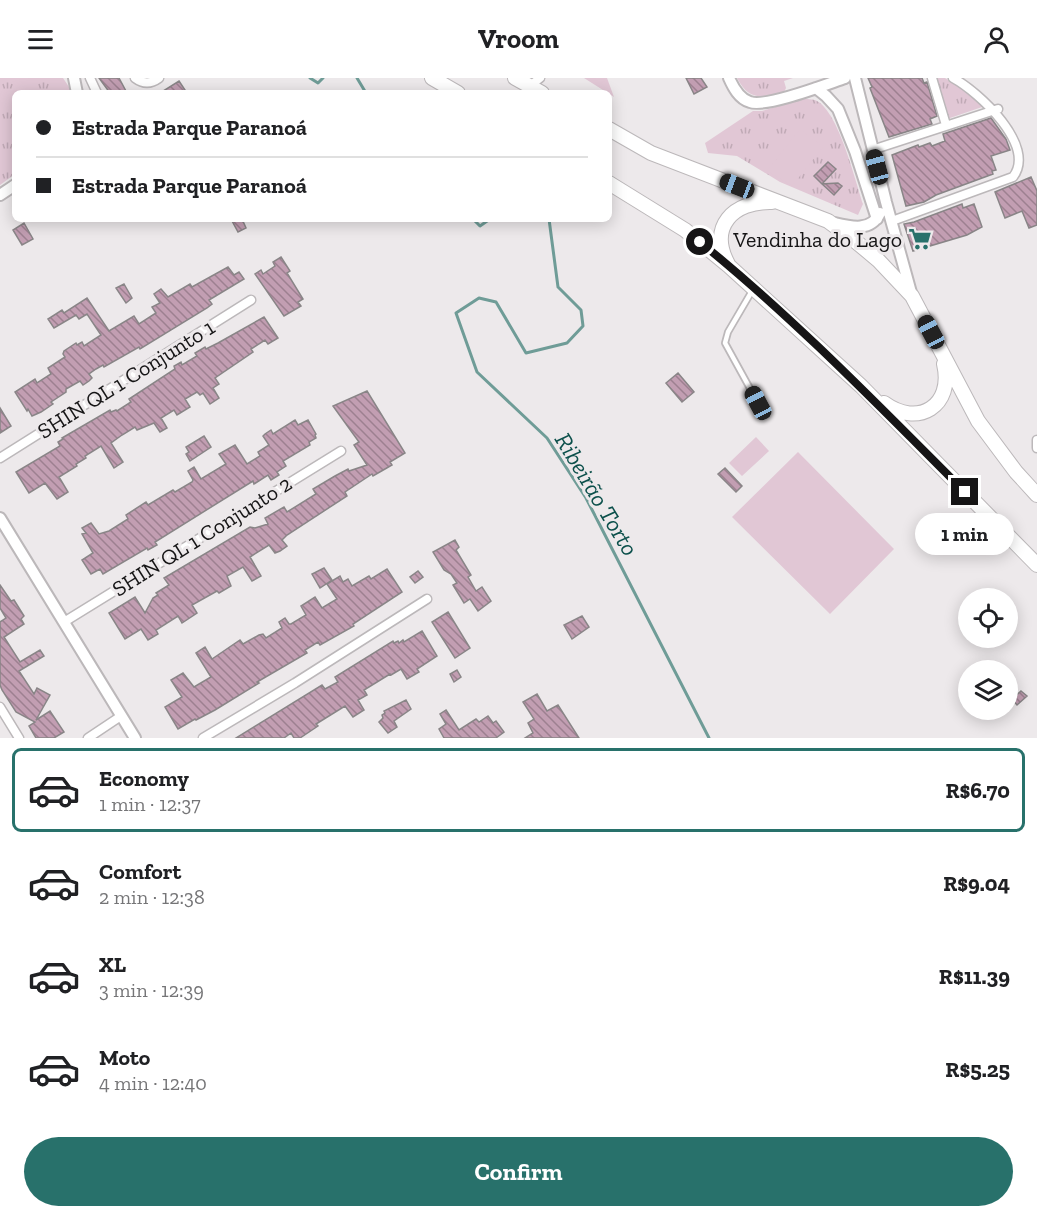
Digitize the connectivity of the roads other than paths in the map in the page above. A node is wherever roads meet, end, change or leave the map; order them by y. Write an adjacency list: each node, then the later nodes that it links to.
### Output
1 (135, 78): 2 (street)
2 (159, 78)
3 (432, 78): 12 (main road)
4 (515, 78): 10 (main road)
5 (729, 78): 11 (street)
6 (845, 78): 11 (street)
7 (855, 78): 17 (street)
8 (932, 78): 15 (street)
9 (953, 78): 13 (street)
10 (538, 86)
11 (816, 88): 22 (street)
12 (453, 90)
13 (998, 109): 14 (street); 15 (street)
14 (1011, 120)
15 (946, 125): 17 (street)
16 (612, 131): 20 (main road)
17 (872, 150): 21 (street)
18 (1027, 162): 24 (street)
19 (612, 185): 25 (main road)
20 (780, 202): 23 (main road); 25 (main road)
21 (886, 202): 22 (street); 24 (street)
22 (877, 219): 23 (street)
23 (828, 221): 27 (main road)
24 (892, 221): 27 (street)
25 (729, 266): 26 (main road)
26 (753, 289): 30 (main road); 31 (lane)
27 (912, 296): 29 (main road)
28 (251, 300): 35 (street, SHIN QL 1 Conjunto 1)
29 (940, 349): 30 (main road); 36 (main road)
30 (861, 386): 38 (main road)
31 (758, 403)
32 (1037, 440): 33 (street)
33 (1037, 448)
34 (341, 451): 40 (street, SHIN QL 1 Conjunto 2)
35 (0, 458)
36 (1037, 495)
37 (0, 518): 40 (street)
38 (1037, 565)
39 (428, 599): 46 (street)
40 (64, 621): 42 (street)
41 (0, 707): 43 (street)
42 (121, 716): 44 (street); 45 (street)
43 (19, 738)
44 (88, 738)
45 (135, 738)
46 (203, 738)

